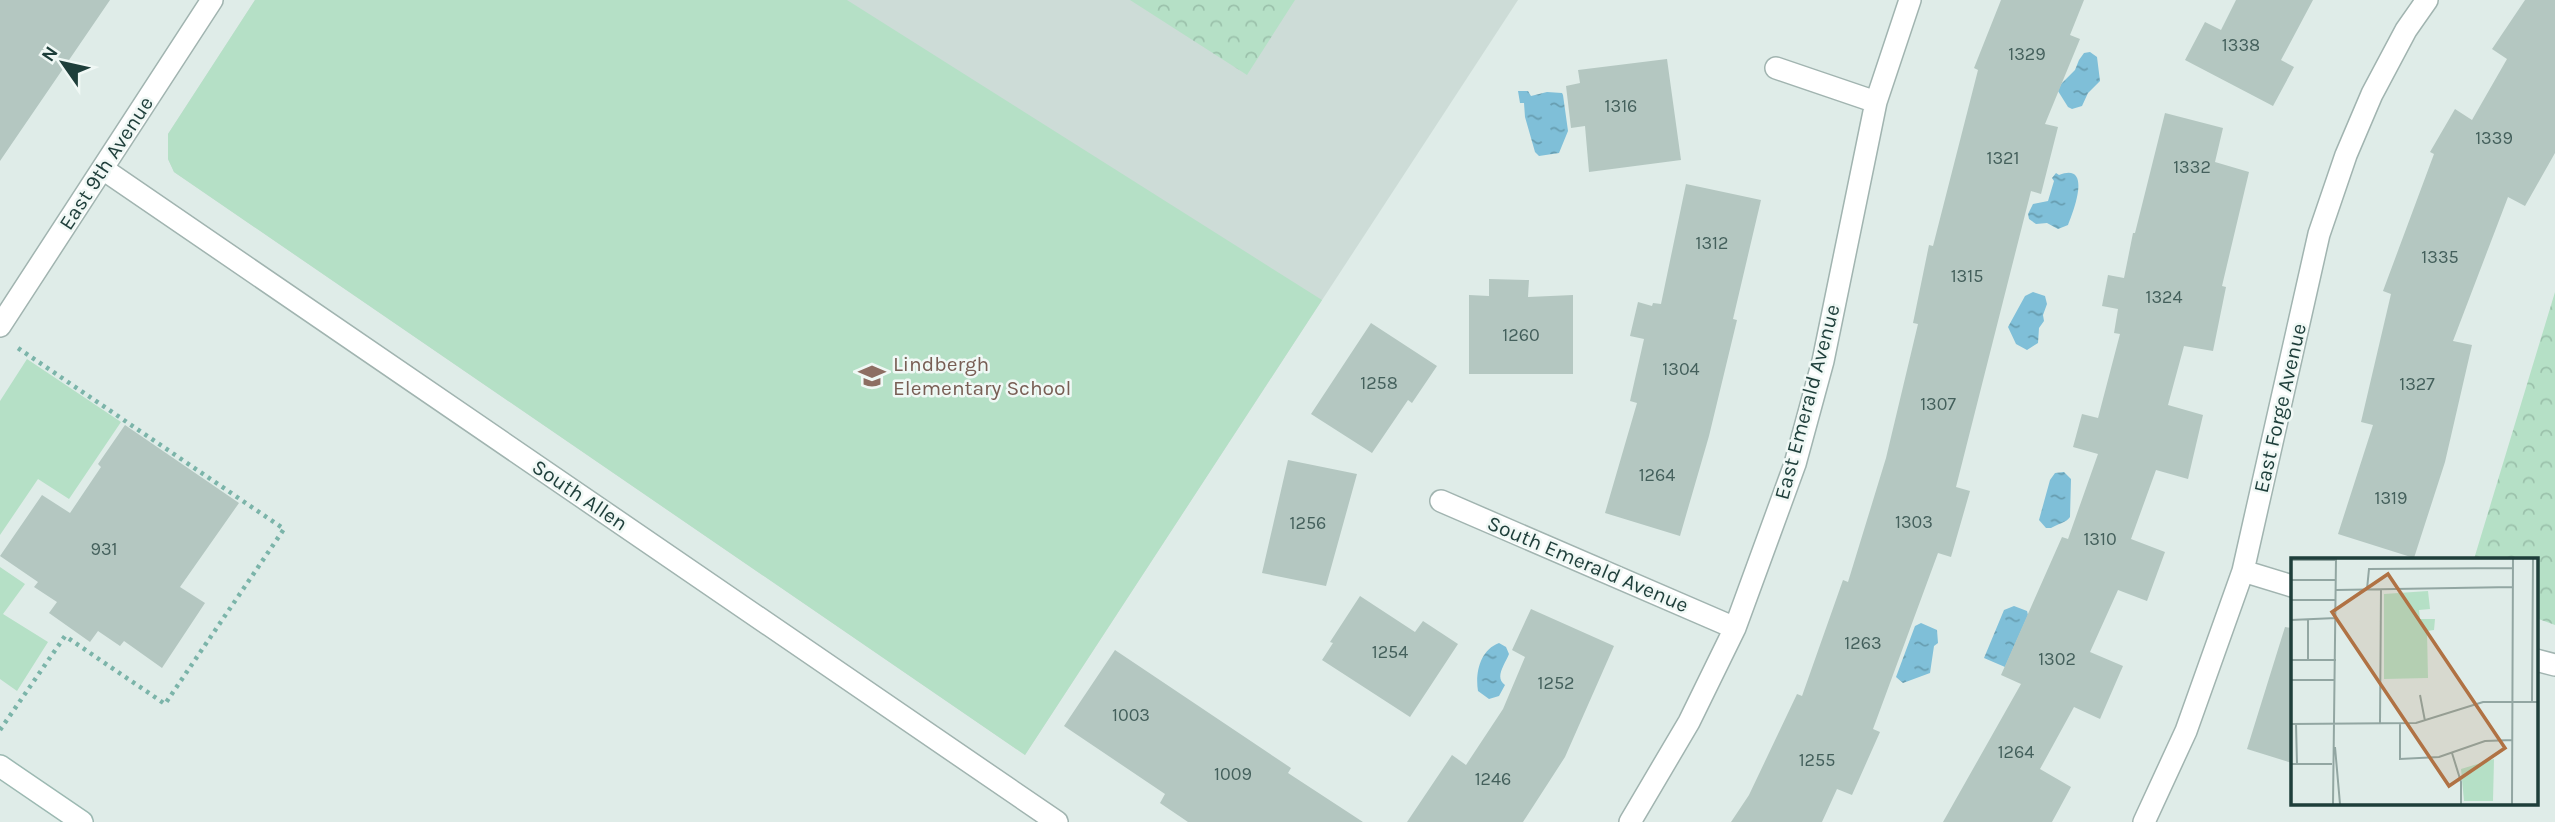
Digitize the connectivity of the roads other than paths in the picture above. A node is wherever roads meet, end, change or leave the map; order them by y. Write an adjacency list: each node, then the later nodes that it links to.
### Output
1 (212, 0): 6 (street, East 9th Avenue)
2 (1910, 0): 5 (street, East Emerald Avenue)
3 (2427, 0): 9 (street, East Forge Avenue)
4 (1776, 68): 5 (street)
5 (1876, 102): 11 (street, East Emerald Avenue)
6 (103, 169): 7 (street, East 9th Avenue); 16 (street, South Allen)
7 (6, 334)
8 (1441, 501): 11 (street, South Emerald Avenue)
9 (2243, 571): 10 (street); 18 (street, East Forge Avenue)
10 (2291, 586)
11 (1735, 628): 17 (street, East Emerald Avenue)
12 (2538, 661): 13 (street)
13 (2555, 665)
14 (0, 766): 15 (street)
15 (82, 822)
16 (1057, 822)
17 (1630, 822)
18 (2144, 822)

